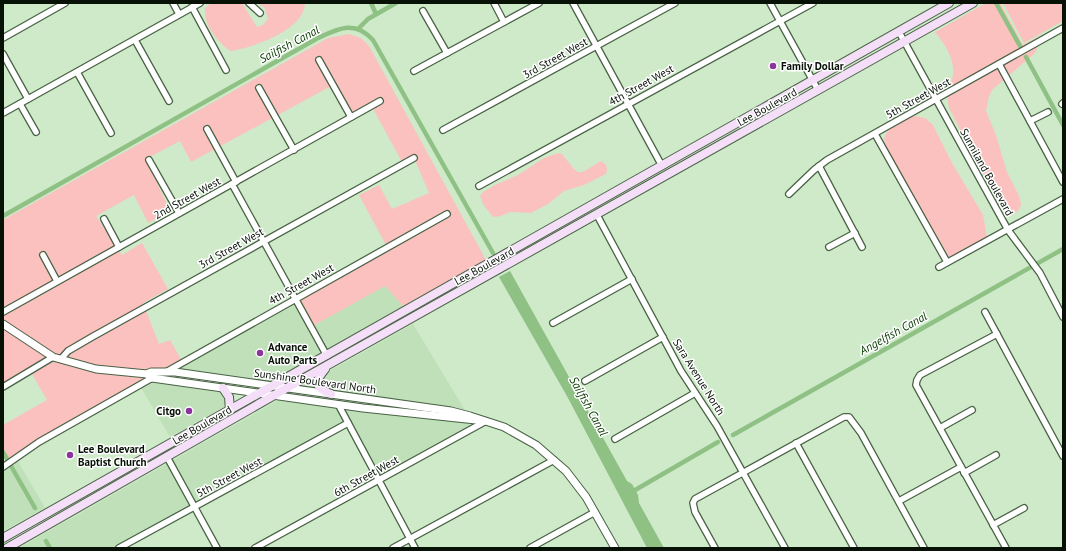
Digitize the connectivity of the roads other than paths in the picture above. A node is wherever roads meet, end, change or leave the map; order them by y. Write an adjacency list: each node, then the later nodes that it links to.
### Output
1 (65, 3): 21 (street)
2 (172, 3): 16 (street)
3 (200, 3): 13 (street)
4 (249, 3): 15 (street)
5 (494, 3): 18 (street)
6 (539, 3): 18 (street)
7 (573, 3): 24 (street)
8 (675, 3): 24 (street, 3rd Street West)
9 (770, 3): 17 (street)
10 (812, 3): 17 (street, 4th Street West)
11 (949, 3): 20 (main road, Lee Boulevard)
12 (973, 3): 23 (main road, Lee Boulevard)
13 (192, 7): 16 (street); 29 (street)
14 (423, 11): 25 (street)
15 (260, 13)
16 (179, 14): 22 (street)
17 (780, 21): 32 (street); 40 (street, 4th Street West)
18 (504, 22): 25 (street)
19 (1063, 28): 28 (street, 5th Street West)
20 (899, 32): 23 (street, Sunniland Boulevard); 32 (main road, Lee Boulevard)
21 (3, 38)
22 (135, 40): 31 (street); 37 (street)
23 (905, 42): 34 (main road, Lee Boulevard); 36 (street, Sunniland Boulevard)
24 (597, 46): 40 (street); 46 (street, 3rd Street West)
25 (447, 53): 30 (street)
26 (3, 54): 35 (street)
27 (319, 60): 43 (street)
28 (999, 64): 36 (street, 5th Street West); 44 (street)
29 (226, 70)
30 (414, 71)
31 (77, 72): 35 (street); 48 (street)
32 (813, 81): 34 (street); 51 (main road, Lee Boulevard)
33 (259, 88): 50 (street)
34 (818, 90): 63 (main road, Lee Boulevard)
35 (28, 99): 39 (street)
36 (936, 99): 49 (street, 5th Street West); 65 (street, Sunniland Boulevard)
37 (169, 101)
38 (380, 101): 43 (street, 2nd Street West)
39 (20, 104): 42 (street); 47 (street)
40 (628, 104): 54 (street); 58 (street, 4th Street West)
41 (1048, 112): 44 (street)
42 (3, 113)
43 (351, 117): 50 (street, 2nd Street West)
44 (1030, 121): 56 (street)
45 (207, 129): 57 (street)
46 (444, 130)
47 (36, 132)
48 (111, 133)
49 (875, 134): 55 (street, 5th Street West); 72 (street)
50 (294, 150): 57 (street, 2nd Street West)
51 (678, 157): 54 (main road, Lee Boulevard); 63 (main road)
52 (414, 158): 67 (street, 3rd Street West)
53 (149, 160): 61 (street)
54 (662, 166): 84 (main road, Lee Boulevard)
55 (818, 166): 59 (street, 5th Street West); 66 (street)
56 (1062, 180)
57 (234, 183): 61 (street, 2nd Street West); 67 (street)
58 (479, 186)
59 (789, 194)
60 (1063, 199): 65 (street)
61 (179, 213): 68 (street, 2nd Street West)
62 (447, 214): 76 (street, 4th Street West)
63 (597, 215): 74 (street, Sara Avenue North); 87 (main road, Lee Boulevard)
64 (104, 219): 68 (street)
65 (1008, 230): 72 (street); 79 (street, Sunniland Boulevard)
66 (855, 233): 69 (street); 70 (street)
67 (264, 241): 76 (street); 86 (street, 3rd Street West)
68 (119, 247): 75 (street, 2nd Street West)
69 (829, 247)
70 (862, 247)
71 (43, 255): 75 (street)
72 (947, 262): 73 (street)
73 (939, 267)
74 (632, 279): 80 (street); 83 (street, Sara Avenue North)
75 (57, 281): 77 (street, 2nd Street West)
76 (296, 299): 84 (street); 88 (street, 4th Street West)
77 (3, 312)
78 (985, 312): 82 (street)
79 (1063, 317)
80 (553, 323)
81 (3, 324): 85 (street, Sunshine Boulevard North)
82 (997, 334): 107 (street); 111 (street)
83 (663, 337): 90 (street); 96 (street, Sara Avenue North)
84 (327, 356): 91 (main road, Lee Boulevard)
85 (53, 358): 86 (street, Sunshine Boulevard North); 92 (street)
86 (61, 359): 89 (street, Sunshine Boulevard North)
87 (328, 367): 94 (main road, Lee Boulevard); 97 (main road)
88 (165, 372): 89 (street, Sunshine Boulevard North); 91 (street, Sunshine Boulevard North)
89 (149, 376): 93 (street, Sunshine Boulevard North); 115 (street)
90 (585, 381)
91 (269, 386): 94 (street, Sunshine Boulevard North); 95 (main road, Lee Boulevard)
92 (3, 387)
93 (223, 388): 95 (street, Sunshine Boulevard North); 101 (main road)
94 (285, 389): 97 (street, Sunshine Boulevard North); 98 (main road, Lee Boulevard)
95 (259, 392): 98 (street, Sunshine Boulevard North); 101 (main road, Lee Boulevard)
96 (695, 393): 108 (street); 117 (street, Sara Avenue North)
97 (331, 394): 100 (street, Sunshine Boulevard North)
98 (276, 395): 99 (street, Sunshine Boulevard North); 112 (main road, Lee Boulevard)
99 (338, 404): 104 (street, Sunshine Boulevard North); 106 (street)
100 (406, 405): 103 (street, Sunshine Boulevard North); 104 (street)
101 (230, 410): 114 (main road, Lee Boulevard)
102 (972, 410): 107 (street)
103 (450, 411): 104 (street); 105 (street, Sunshine Boulevard North)
104 (412, 414): 105 (street, Sunshine Boulevard North)
105 (482, 420): 113 (street, Sunshine Boulevard North); 119 (street, 6th Street West)
106 (348, 423): 119 (street); 123 (street, 5th Street West)
107 (940, 428): 116 (street)
108 (615, 439)
109 (796, 443): 117 (street); 121 (street); 139 (street)
110 (996, 455): 118 (street)
111 (1063, 456)
112 (167, 457): 122 (main road, Lee Boulevard); 123 (street)
113 (554, 460): 125 (street, Sunshine Boulevard North); 128 (street)
114 (137, 462): 120 (main road, Lee Boulevard); 122 (main road)
115 (3, 467)
116 (961, 467): 118 (street); 121 (street)
117 (743, 473): 137 (street); 138 (street, Sara Avenue North)
118 (964, 473): 126 (street)
119 (378, 480): 128 (street); 132 (street, 6th Street West)
120 (67, 501): 127 (main road, Lee Boulevard); 129 (main road)
121 (899, 501): 140 (street)
122 (81, 506): 129 (main road, Lee Boulevard)
123 (194, 507): 130 (street, 5th Street West); 131 (street)
124 (1024, 508): 126 (street)
125 (595, 512): 135 (street); 136 (street, Sunshine Boulevard North)
126 (993, 525): 141 (street)
127 (3, 538)
128 (410, 539): 133 (street); 134 (street)
129 (9, 547)
130 (119, 548)
131 (217, 548)
132 (255, 548)
133 (393, 548)
134 (414, 548)
135 (530, 548)
136 (615, 548)
137 (715, 548)
138 (785, 548)
139 (854, 548)
140 (924, 548)
141 (1006, 548)

